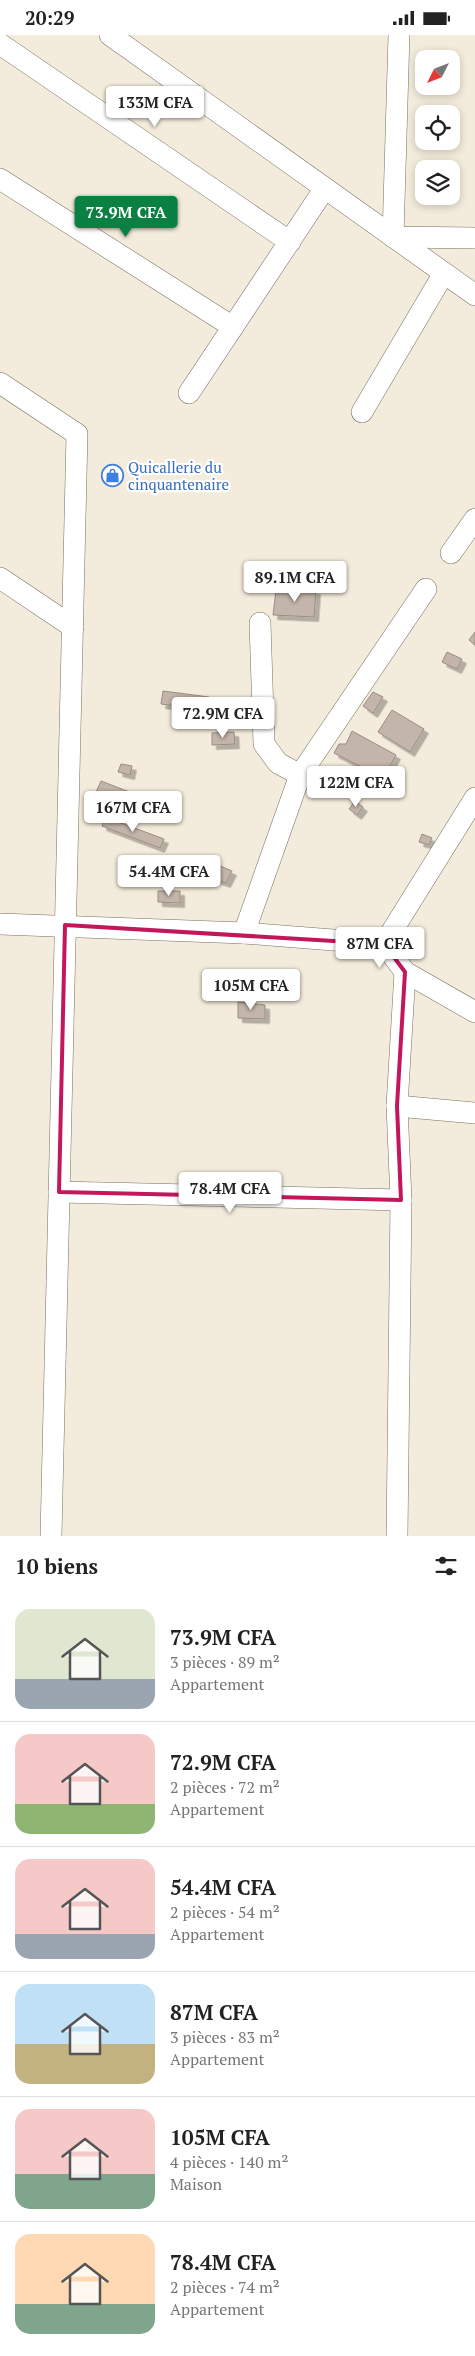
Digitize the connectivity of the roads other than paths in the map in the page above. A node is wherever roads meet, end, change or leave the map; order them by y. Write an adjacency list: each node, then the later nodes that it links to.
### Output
1 (110, 35): 5 (street)
2 (399, 35): 6 (street)
3 (0, 44): 8 (street)
4 (0, 179): 11 (street)
5 (325, 188): 6 (street); 8 (street)
6 (394, 237): 7 (street); 9 (street)
7 (475, 238)
8 (290, 242): 11 (street)
9 (444, 273): 10 (street); 14 (street)
10 (475, 295)
11 (233, 327): 13 (street)
12 (0, 383): 20 (street)
13 (189, 393)
14 (362, 412)
15 (475, 519): 16 (street)
16 (451, 553)
17 (0, 578): 20 (street)
18 (426, 589): 21 (street)
19 (260, 623): 21 (street)
20 (72, 627): 24 (street)
21 (300, 775): 25 (street)
22 (475, 798): 26 (street)
23 (0, 924): 24 (street)
24 (65, 925): 25 (street); 31 (street)
25 (244, 933): 26 (street)
26 (384, 944): 27 (street)
27 (405, 973): 28 (street); 29 (street)
28 (475, 1012)
29 (397, 1106): 30 (street); 32 (street)
30 (475, 1113)
31 (59, 1192): 32 (street); 33 (street)
32 (401, 1200): 34 (street)
33 (51, 1536)
34 (397, 1536)

